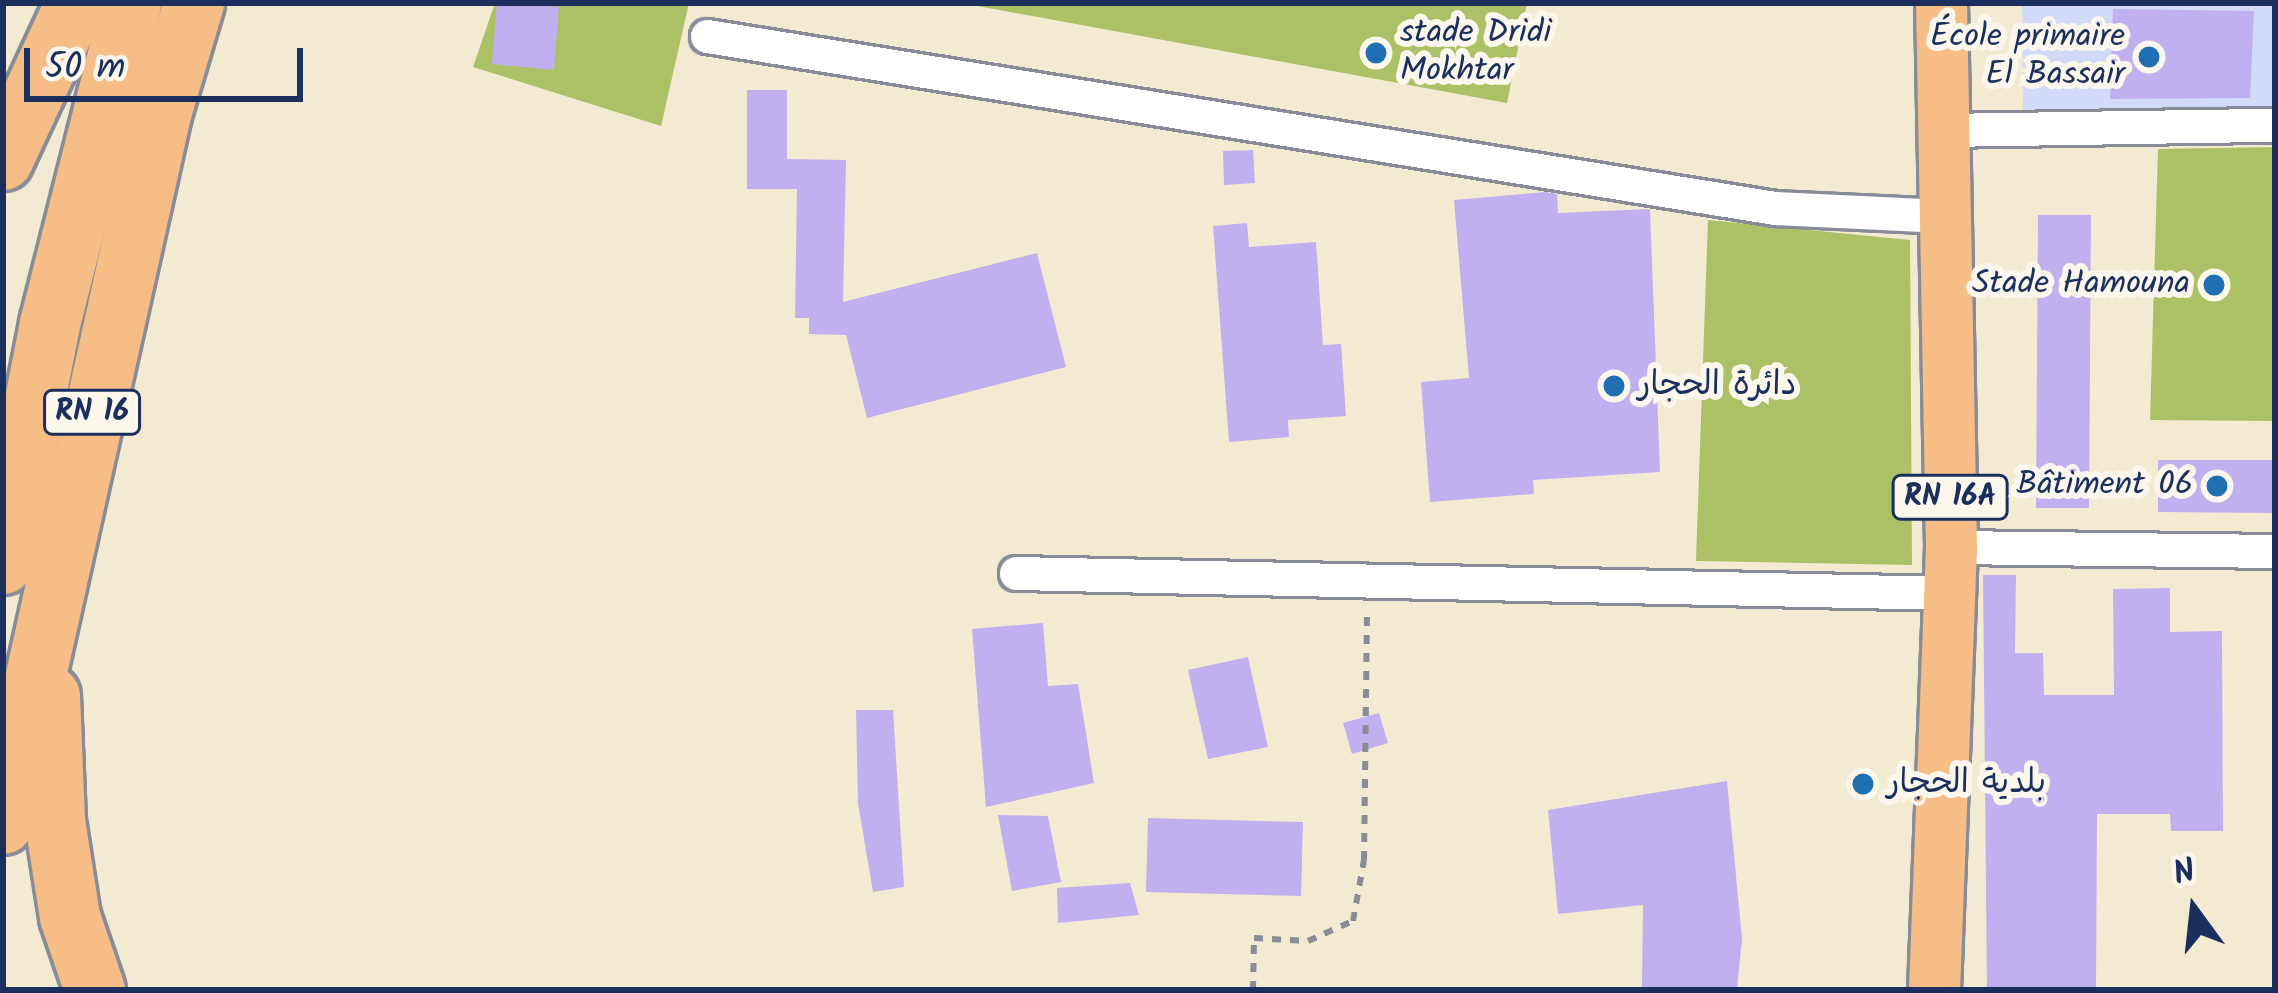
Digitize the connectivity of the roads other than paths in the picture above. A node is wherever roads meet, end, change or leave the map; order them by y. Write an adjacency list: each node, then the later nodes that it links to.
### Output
1 (76, 3): 8 (highway)
2 (131, 3): 11 (highway, RN 16)
3 (194, 3): 14 (highway, RN 16)
4 (1940, 3): 7 (main road, RN 16A)
5 (706, 36): 9 (street)
6 (2275, 125): 7 (street)
7 (1943, 130): 9 (main road, RN 16A)
8 (3, 160)
9 (1945, 216): 12 (main road, RN 16A)
10 (2275, 551): 12 (street)
11 (3, 564)
12 (1951, 570): 13 (street); 17 (main road, RN 16A)
13 (1016, 573)
14 (45, 619): 15 (highway, RN 16); 16 (highway)
15 (3, 824)
16 (95, 990)
17 (1934, 990)

